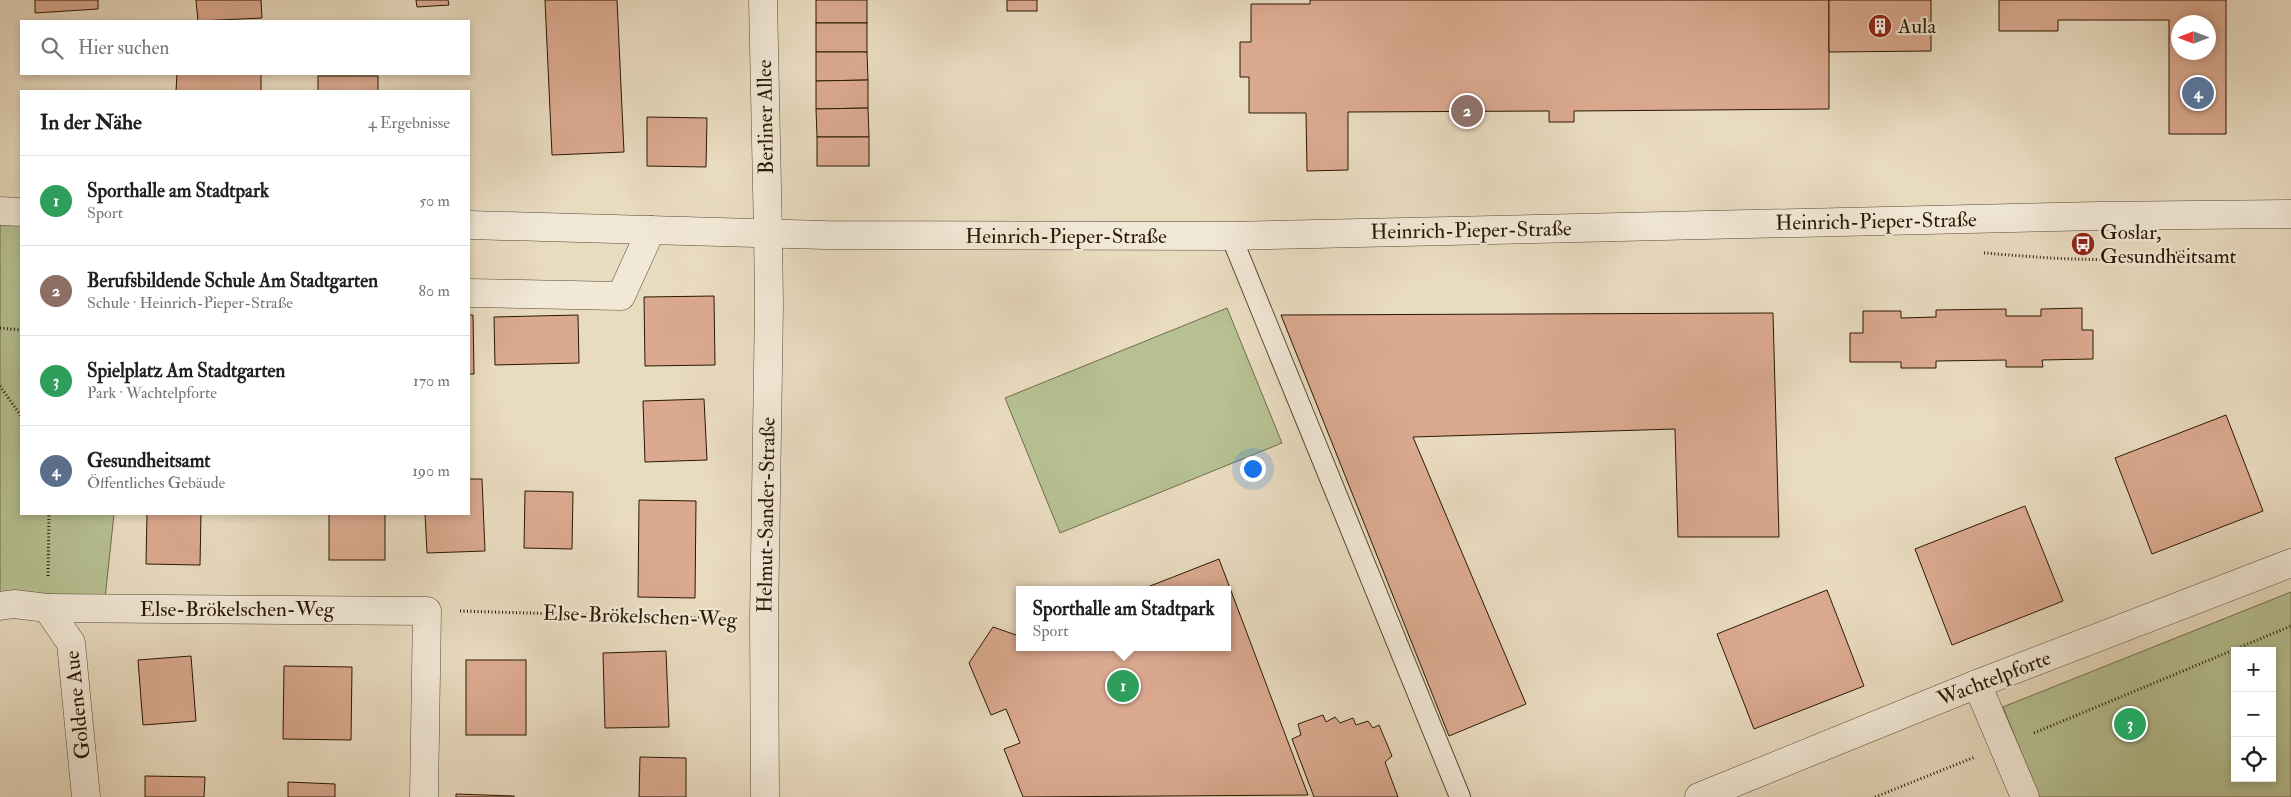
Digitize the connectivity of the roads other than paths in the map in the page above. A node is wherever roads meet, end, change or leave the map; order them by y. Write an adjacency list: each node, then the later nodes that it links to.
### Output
1 (763, 0): 7 (street, Berliner Allee)
2 (0, 212): 3 (street)
3 (20, 212)
4 (2291, 214): 8 (street, Heinrich-Pieper-Straße)
5 (470, 225): 6 (street, Heinrich-Pieper-Straße)
6 (651, 230): 7 (street, Heinrich-Pieper-Straße); 9 (street)
7 (768, 234): 8 (street, Heinrich-Pieper-Straße); 16 (street, Helmut-Sander-Straße)
8 (1231, 236): 17 (lane)
9 (470, 293)
10 (2291, 563): 13 (street, Wachtelpforte)
11 (0, 606): 12 (street)
12 (47, 608): 14 (street, Goldene Aue); 15 (street, Else-Brökelschen-Weg)
13 (1977, 684): 18 (street, Wachtelpforte); 19 (street)
14 (86, 797)
15 (424, 797)
16 (765, 797)
17 (1460, 797)
18 (1699, 797)
19 (2025, 797)

